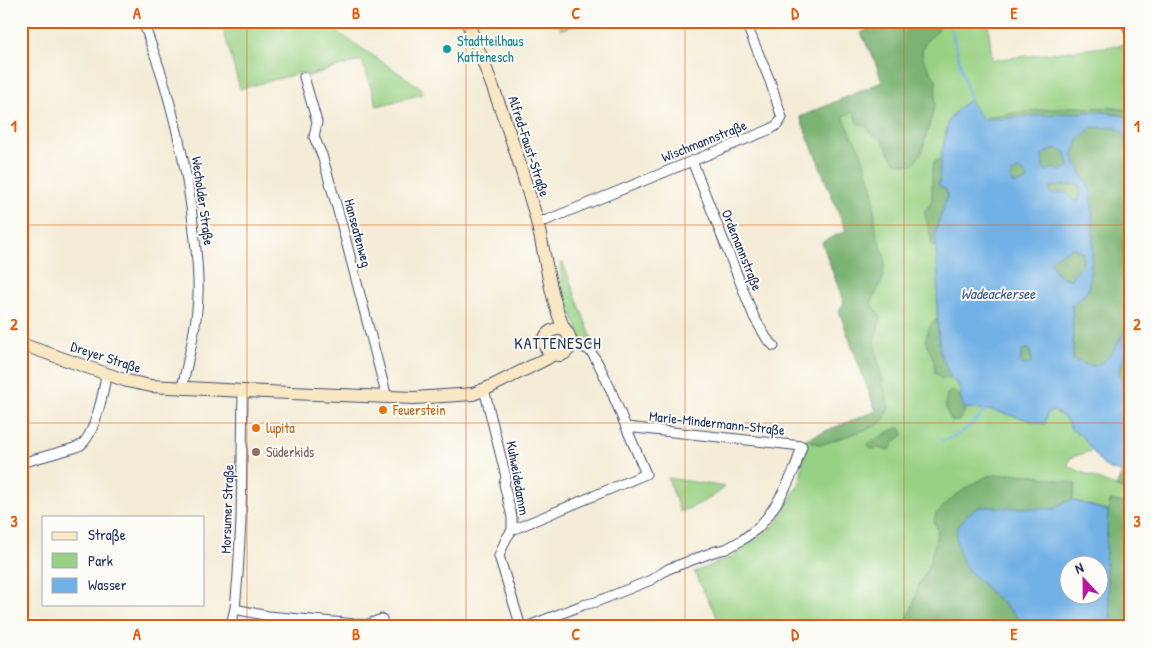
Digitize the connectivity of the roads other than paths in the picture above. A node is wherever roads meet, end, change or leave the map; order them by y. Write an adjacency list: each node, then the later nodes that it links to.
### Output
1 (143, 21): 17 (street, Wecholder Straße)
2 (467, 21): 8 (street, Alfred-Faust-Straße)
3 (745, 21): 7 (street, Wischmannstraße)
4 (1126, 21): 5 (street)
5 (1130, 29)
6 (304, 77): 20 (street, Hanseatenweg)
7 (692, 161): 8 (street, Wischmannstraße); 14 (street, Ordemannstraße)
8 (538, 222): 9 (street, Alfred-Faust-Straße)
9 (550, 285): 10 (street, Alfred-Faust-Straße); 11 (street, Alfred-Faust-Straße)
10 (552, 330): 11 (street); 15 (street, Alfred-Faust-Straße)
11 (566, 331): 13 (street, Alfred-Faust-Straße)
12 (21, 344): 16 (street, Dreyer Straße)
13 (571, 344): 15 (street, Alfred-Faust-Straße); 21 (street)
14 (774, 346)
15 (549, 350): 18 (street, Alfred-Faust-Straße)
16 (106, 374): 17 (street, Dreyer Straße); 22 (street)
17 (182, 389): 19 (street, Dreyer Straße)
18 (484, 390): 20 (street, Alfred-Faust-Straße); 23 (street, Kuhweidedamm)
19 (243, 392): 20 (street, Alfred-Faust-Straße); 24 (street, Morsumer Straße)
20 (385, 397)
21 (626, 427): 23 (street); 28 (street, Marie-Mindermann-Straße)
22 (21, 463)
23 (512, 530): 27 (street, Kuhweidedamm)
24 (235, 609): 25 (street); 26 (street, Morsumer Straße)
25 (382, 619)
26 (230, 627)
27 (521, 627)
28 (526, 627)

